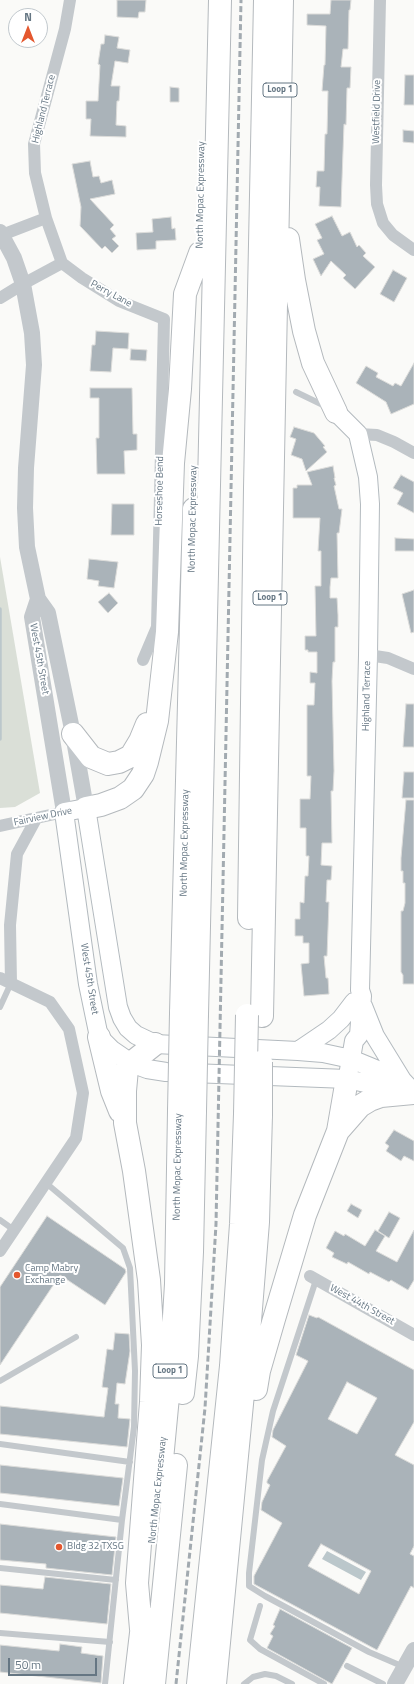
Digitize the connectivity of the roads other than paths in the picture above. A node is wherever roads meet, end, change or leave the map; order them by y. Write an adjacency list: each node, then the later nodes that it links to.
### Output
1 (70, 0): 8 (street, Highland Terrace)
2 (205, 0): 11 (highway, North Mopac Expressway / Loop 1)
3 (220, 0): 34 (highway)
4 (265, 0): 35 (highway)
5 (282, 0): 7 (highway, Loop 1)
6 (380, 0): 10 (street, Westfield Drive)
7 (278, 180): 17 (highway); 35 (highway, Loop 1)
8 (46, 218): 9 (street); 12 (street, Highland Terrace)
9 (1, 233): 13 (street)
10 (414, 250)
11 (200, 253): 24 (highway); 34 (highway, North Mopac Expressway / Loop 1)
12 (62, 263): 13 (street); 15 (street, Perry Lane)
13 (23, 284): 14 (street); 20 (street, West 45th Street)
14 (0, 298)
15 (164, 319): 22 (street, Horseshoe Bend)
16 (296, 392): 17 (lane)
17 (336, 412): 18 (main road)
18 (358, 434): 19 (street); 21 (main road, Highland Terrace)
19 (414, 453)
20 (38, 599): 25 (street, West 45th Street); 27 (street, West 45th Street)
21 (368, 655): 23 (street); 32 (main road, Highland Terrace)
22 (143, 660)
23 (414, 669)
24 (159, 702): 25 (highway); 26 (highway)
25 (73, 734): 26 (street, West 45th Street)
26 (86, 808): 27 (main road, Fairview Drive); 37 (main road, West 45th Street)
27 (64, 812): 28 (street, Fairview Drive); 36 (main road, West 45th Street)
28 (36, 819): 29 (street, Fairview Drive); 31 (street)
29 (0, 826)
30 (0, 978): 31 (street)
31 (11, 983): 33 (lane); 46 (street)
32 (359, 998): 38 (main road); 40 (main road, Highland Terrace); 41 (main road)
33 (0, 1007)
34 (189, 1014): 42 (highway, North Mopac Expressway / Loop 1, bridge)
35 (254, 1015): 43 (highway, Loop 1, bridge)
36 (99, 1037): 39 (main road, West 45th Street); 44 (highway)
37 (155, 1044): 38 (main road, West 45th Street); 39 (highway)
38 (298, 1051): 40 (main road, West 45th Street)
39 (131, 1063): 40 (main road, West 45th Street); 44 (highway)
40 (349, 1069): 41 (main road, West 45th Street); 45 (highway)
41 (411, 1090): 45 (highway)
42 (187, 1111): 62 (highway, North Mopac Expressway / Loop 1); 70 (highway)
43 (253, 1115): 56 (highway, Loop 1); 71 (highway)
44 (125, 1123): 62 (highway)
45 (338, 1131): 56 (highway)
46 (46, 1183): 48 (street); 55 (lane)
47 (0, 1220): 48 (lane)
48 (14, 1230): 49 (street)
49 (0, 1251)
50 (313, 1278): 51 (street, West 44th Street); 67 (lane)
51 (414, 1334)
52 (76, 1337): 53 (lane)
53 (0, 1381)
54 (0, 1444): 55 (lane)
55 (130, 1462): 58 (lane)
56 (236, 1480): 72 (highway, Loop 1)
57 (0, 1504): 58 (lane)
58 (122, 1520): 60 (lane)
59 (0, 1568): 60 (lane)
60 (116, 1580): 64 (lane)
61 (260, 1606): 75 (lane)
62 (141, 1630): 69 (highway, North Mopac Expressway / Loop 1)
63 (0, 1633): 64 (lane)
64 (110, 1642): 68 (lane)
65 (414, 1650): 67 (street)
66 (346, 1666): 76 (lane)
67 (404, 1667): 77 (street)
68 (105, 1684)
69 (135, 1684)
70 (154, 1684)
71 (198, 1684)
72 (215, 1684)
73 (244, 1684): 74 (lane)
74 (292, 1684)
75 (324, 1684)
76 (383, 1684)
77 (395, 1684)

